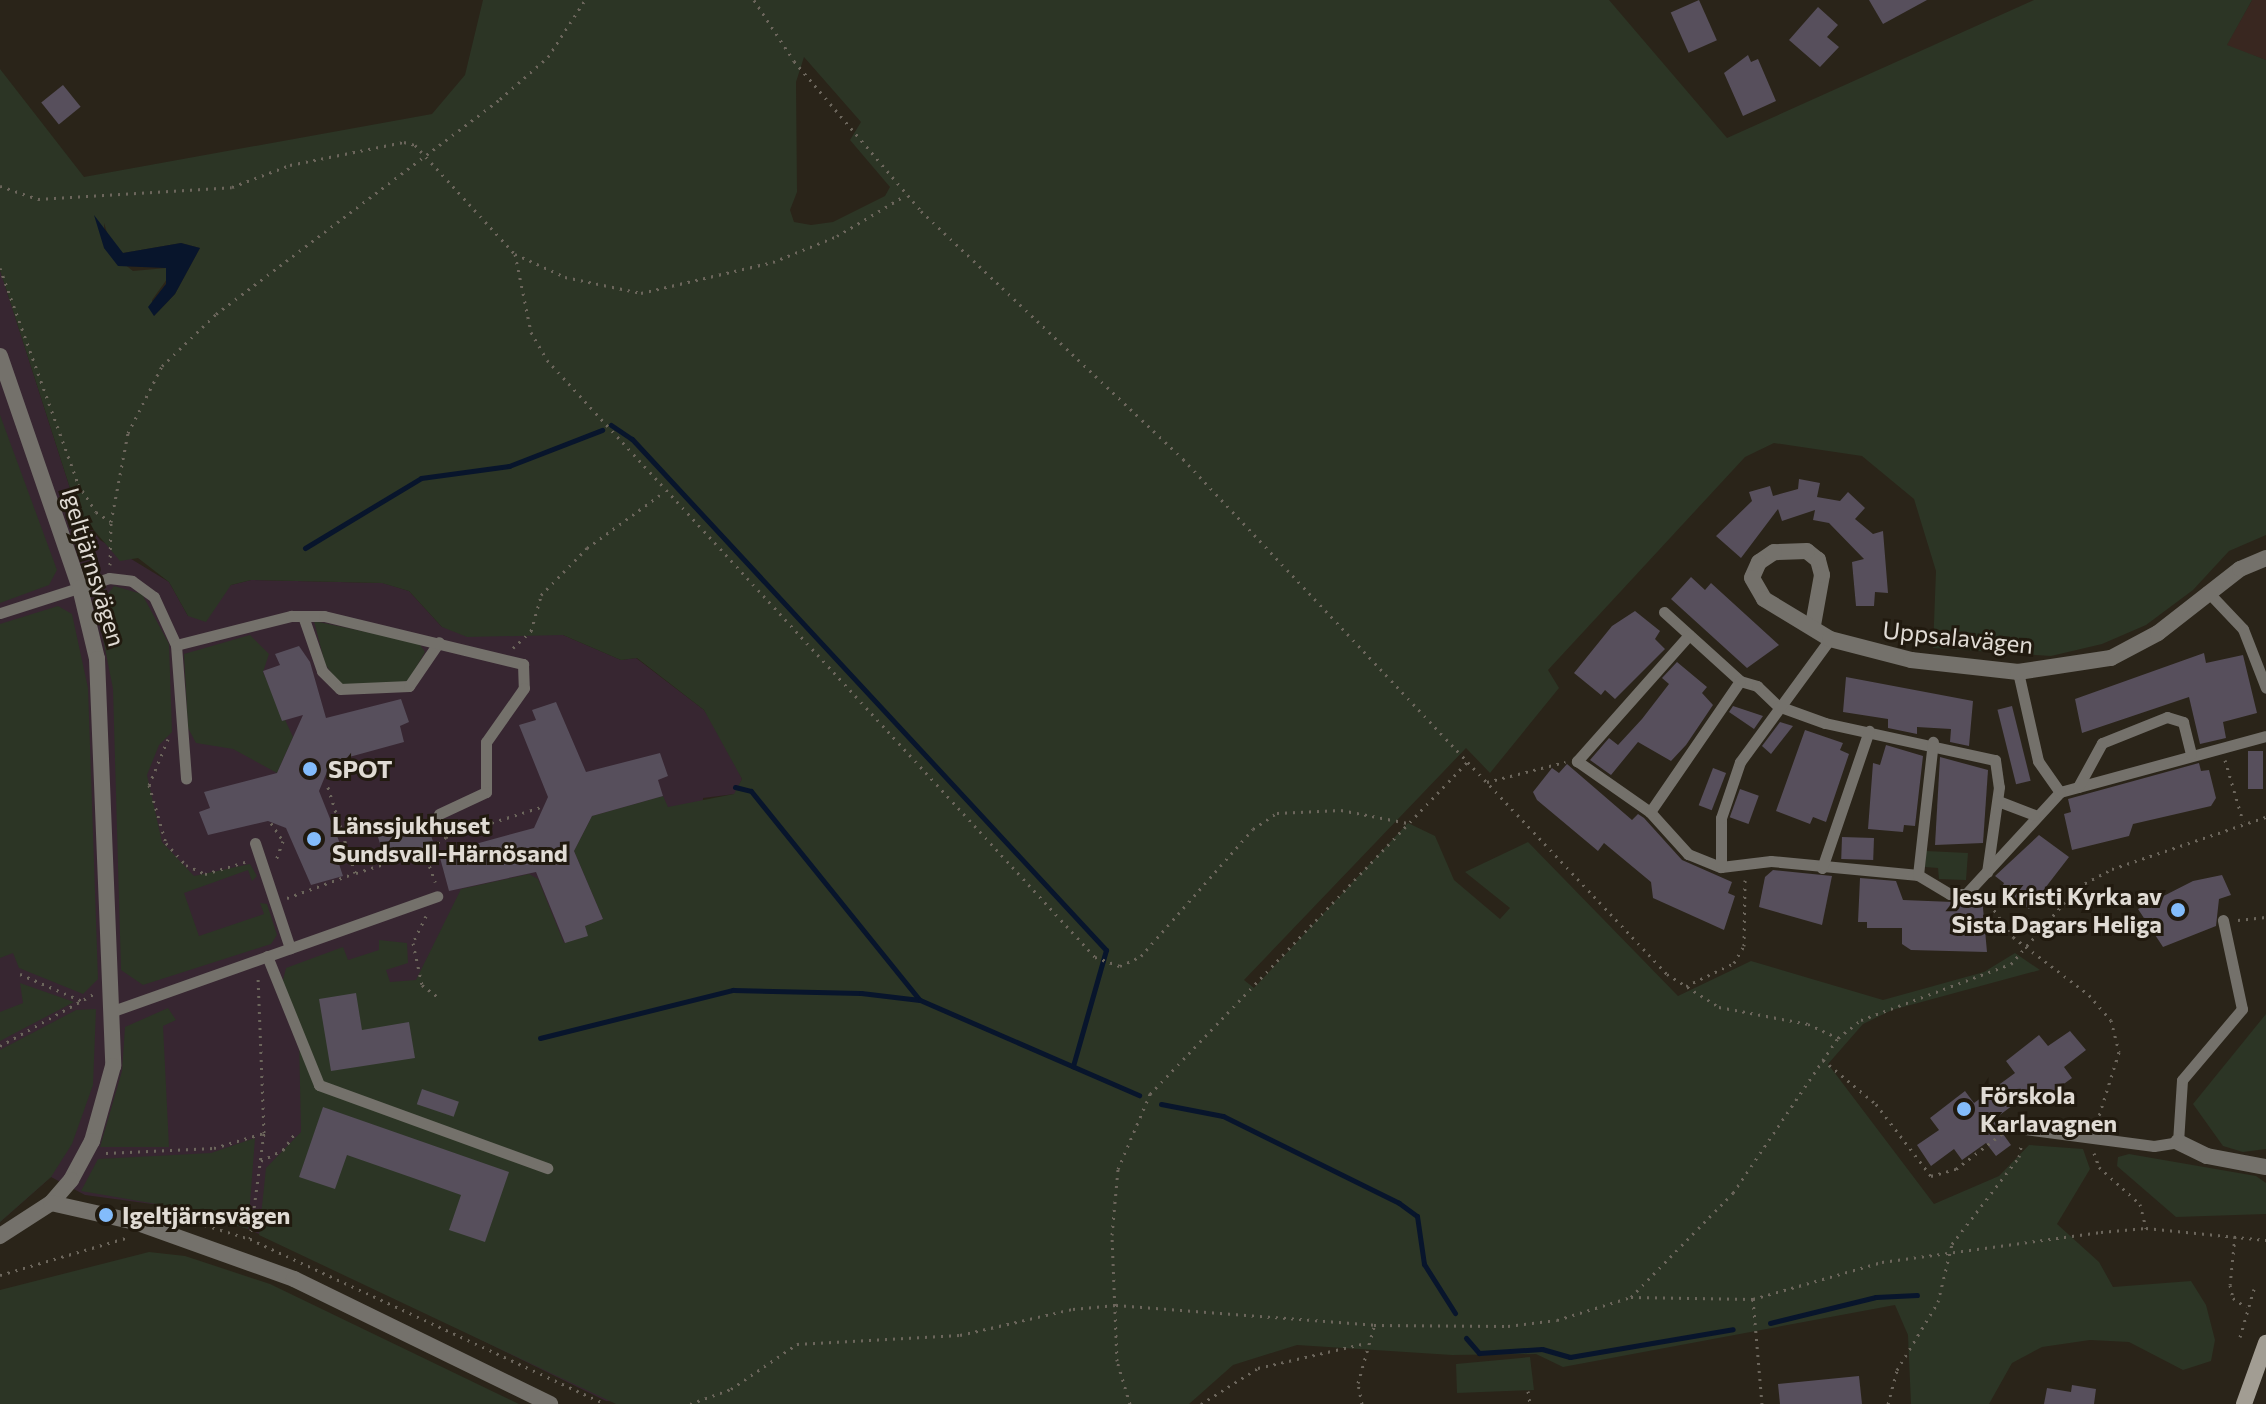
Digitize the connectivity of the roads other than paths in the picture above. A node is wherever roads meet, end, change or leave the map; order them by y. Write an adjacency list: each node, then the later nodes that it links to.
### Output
1 (0, 356): 2 (street, Igeltjärnsvägen)
2 (6, 391): 4 (street, Igeltjärnsvägen)
3 (2266, 558): 5 (street, Uppsalavägen)
4 (80, 588): 7 (lane); 13 (lane); 38 (street, Igeltjärnsvägen)
5 (2207, 591): 14 (street, Uppsalavägen); 16 (lane)
6 (1664, 612): 10 (lane)
7 (0, 613)
8 (303, 616): 12 (lane); 12 (lane); 13 (lane)
9 (1813, 625): 9 (street, Uppsalavägen); 11 (street, Uppsalavägen)
10 (1689, 635): 15 (lane); 26 (lane)
11 (1830, 639): 14 (street, Uppsalavägen); 17 (lane)
12 (439, 642): 27 (lane)
13 (176, 645): 22 (lane)
14 (2018, 672): 24 (lane)
15 (1740, 681): 17 (lane); 26 (lane)
16 (2266, 688)
17 (1778, 706): 18 (lane); 30 (lane)
18 (1869, 731): 20 (lane); 31 (lane)
19 (2266, 736): 21 (lane)
20 (1933, 742): 25 (lane); 32 (lane)
21 (2191, 754): 23 (lane); 23 (lane)
22 (186, 779)
23 (2078, 787): 24 (lane)
24 (2060, 792): 28 (lane)
25 (1998, 801): 28 (lane); 33 (lane)
26 (1650, 812): 30 (lane)
27 (439, 814)
28 (2034, 815): 33 (lane)
29 (255, 843): 36 (lane)
30 (1721, 867): 31 (lane)
31 (1822, 868): 32 (lane)
32 (1918, 875): 33 (lane)
33 (1982, 882)
34 (437, 893): 36 (lane)
35 (2224, 922): 40 (lane)
36 (290, 948): 37 (lane)
37 (262, 958): 38 (lane); 42 (lane)
38 (113, 1011): 43 (street, Igeltjärnsvägen)
39 (2025, 1129): 40 (lane)
40 (2178, 1142): 41 (street)
41 (2266, 1167)
42 (547, 1168)
43 (51, 1203): 44 (street, Igeltjärnsvägen); 46 (street)
44 (0, 1236)
45 (2266, 1343): 47 (street)
46 (550, 1404)
47 (2244, 1404)

